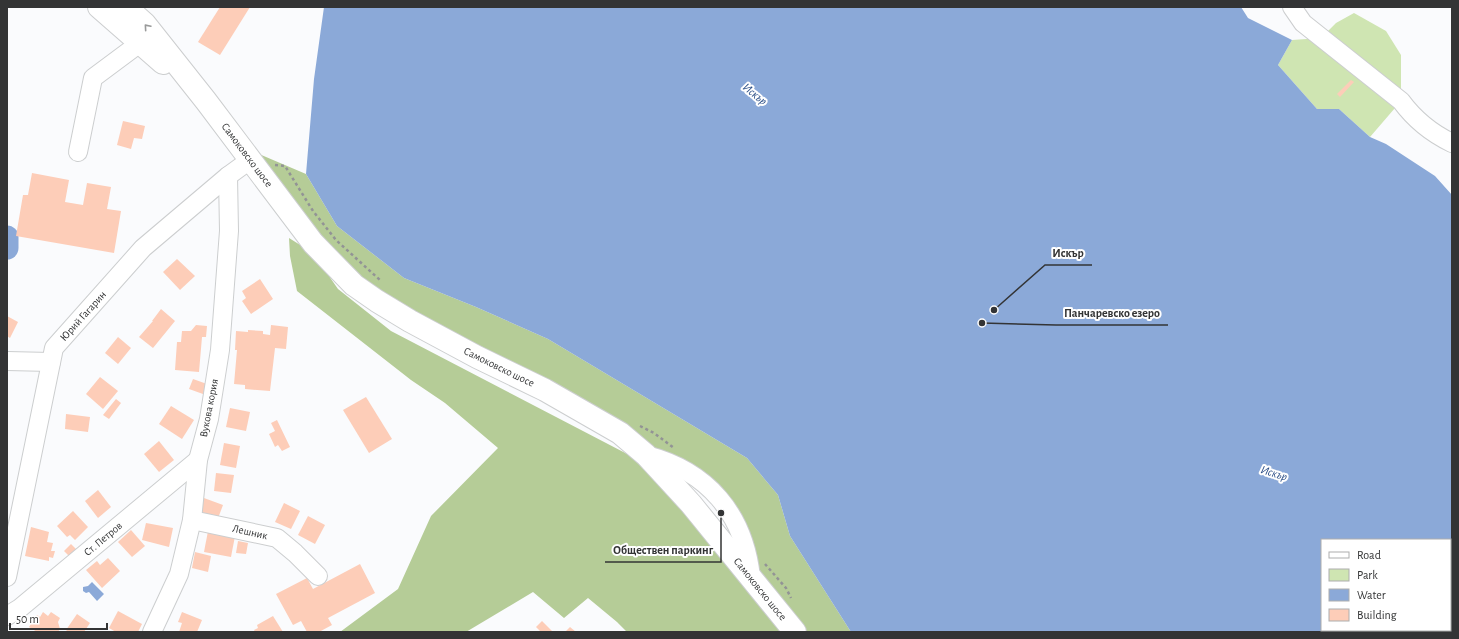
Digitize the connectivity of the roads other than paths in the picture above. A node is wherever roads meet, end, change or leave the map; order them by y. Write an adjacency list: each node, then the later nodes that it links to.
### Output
1 (99, 7): 4 (main road, Самоковско шосе)
2 (126, 7): 5 (main road, Самоковско шосе, one-way to 2)
3 (1292, 7): 6 (street)
4 (140, 43): 5 (main road, Самоковско шосе); 7 (street)
5 (206, 101): 8 (main road, Самоковско шосе)
6 (1452, 143)
7 (78, 152)
8 (250, 160): 9 (street, Юрий Гагарин); 18 (main road, Самоковско шосе)
9 (228, 176): 11 (street, Юрий Гагарин); 12 (street, Вукова кория)
10 (7, 361): 11 (street)
11 (51, 362): 14 (street, Юрий Гагарин)
12 (198, 460): 13 (street, Вукова кория); 16 (street, Ст. Петров)
13 (192, 520): 15 (street, Лешник); 17 (street, Вукова кория)
14 (8, 574)
15 (318, 576)
16 (7, 616)
17 (152, 632)
18 (795, 632)

